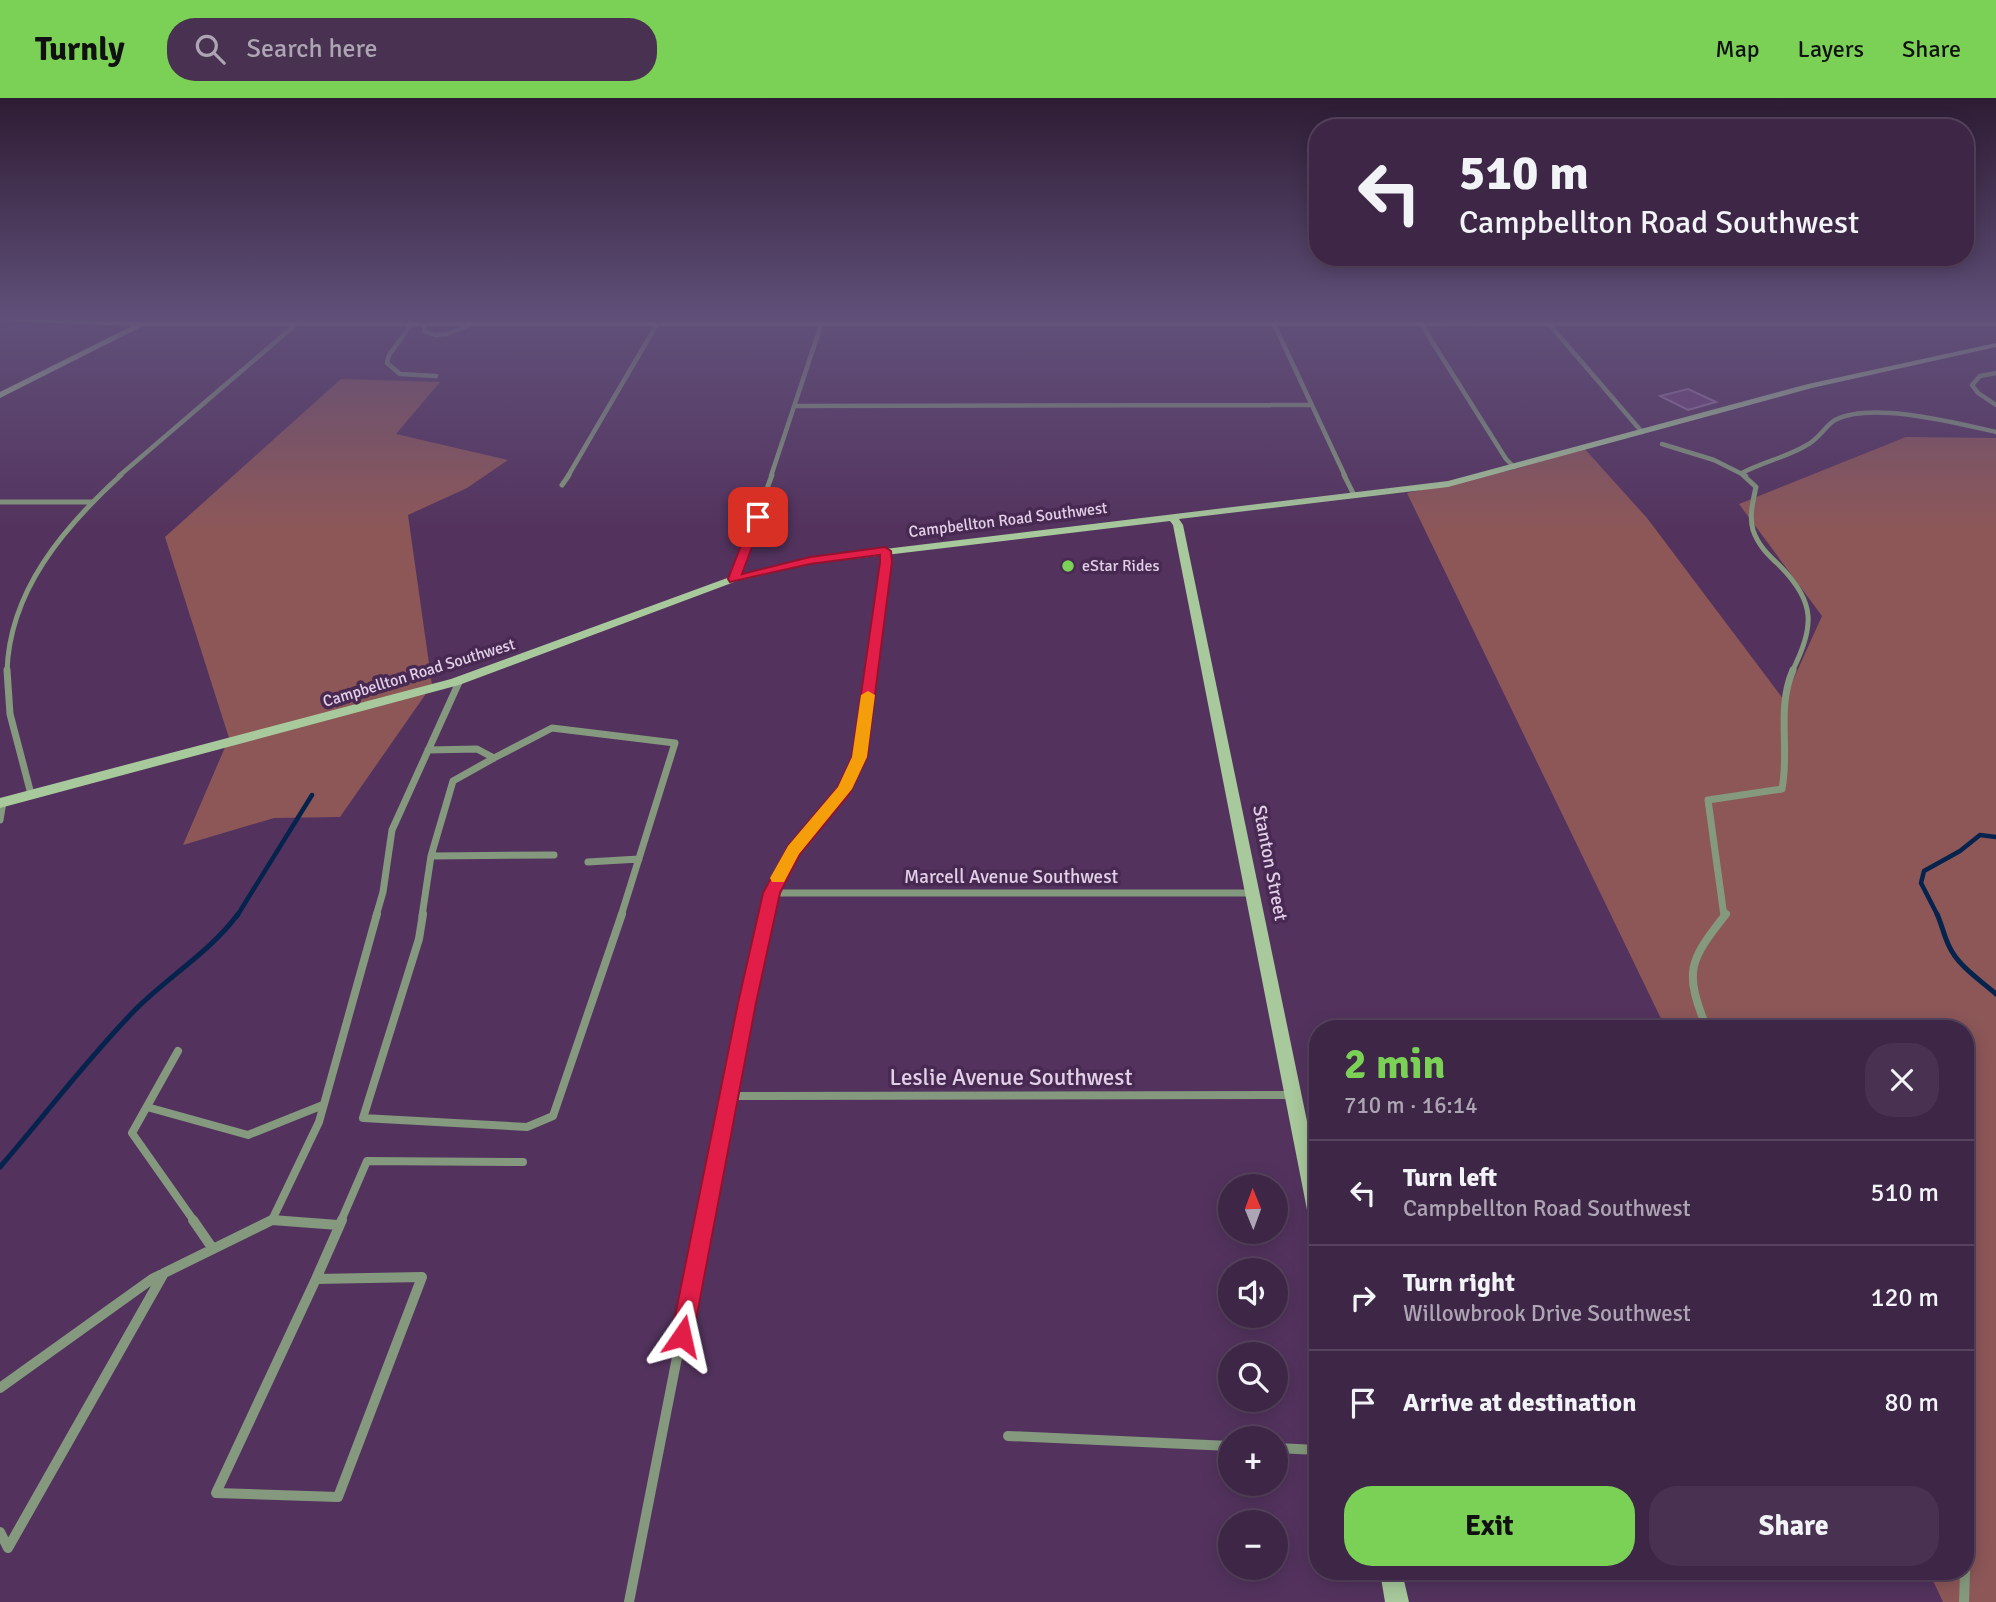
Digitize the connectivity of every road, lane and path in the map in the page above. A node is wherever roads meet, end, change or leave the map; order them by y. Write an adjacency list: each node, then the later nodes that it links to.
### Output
1 (221, 389): 20 (street)
2 (620, 389): 17 (street)
3 (800, 389): 11 (street)
4 (1304, 389): 9 (street)
5 (1462, 389): 15 (street)
6 (1605, 389): 12 (street)
7 (1799, 389): 12 (street, Campbellton Road Southwest)
8 (1975, 389): 10 (street)
9 (1311, 405): 11 (street); 18 (street)
10 (1996, 405)
11 (795, 406): 23 (street)
12 (1642, 432): 15 (street, Campbellton Road Southwest)
13 (1996, 432): 16 (street)
14 (1662, 444): 16 (street)
15 (1514, 467): 18 (street, Campbellton Road Southwest)
16 (1742, 473): 36 (street)
17 (562, 485)
18 (1354, 495): 21 (street, Campbellton Road Southwest)
19 (0, 502): 20 (street)
20 (92, 502): 27 (street)
21 (1173, 517): 22 (street, Campbellton Road Southwest); 35 (street, Stanton Street)
22 (885, 551): 23 (street, Campbellton Road Southwest); 34 (street)
23 (734, 579): 24 (street, Campbellton Road Southwest)
24 (460, 680): 25 (street); 27 (street, Campbellton Road Southwest)
25 (428, 750): 26 (street); 40 (street)
26 (494, 758): 31 (street); 32 (street)
27 (31, 794): 28 (street, Campbellton Road Southwest)
28 (2, 802): 29 (street)
29 (0, 820)
30 (554, 855): 31 (street)
31 (431, 856): 32 (street)
32 (639, 859): 33 (street)
33 (588, 862)
34 (771, 893): 35 (street, Marcell Avenue Southwest); 39 (street)
35 (1251, 893): 38 (street, Stanton Street)
36 (1703, 1020)
37 (178, 1051): 41 (street)
38 (1292, 1095): 39 (street, Leslie Avenue Southwest); 43 (street, Stanton Street)
39 (730, 1096): 57 (street)
40 (324, 1105): 41 (street); 44 (street)
41 (147, 1107): 46 (street)
42 (523, 1162): 45 (street)
43 (1309, 1177)
44 (272, 1220): 45 (street); 46 (street)
45 (338, 1225): 48 (street)
46 (213, 1249): 47 (street)
47 (164, 1273): 49 (street); 54 (street)
48 (316, 1279): 48 (street)
49 (0, 1388)
50 (1007, 1436): 51 (street)
51 (1218, 1445)
52 (1288, 1449): 53 (street)
53 (1309, 1450)
54 (0, 1532)
55 (1393, 1580): 58 (street)
56 (1965, 1580): 59 (street)
57 (629, 1602)
58 (1397, 1602)
59 (1964, 1602)

